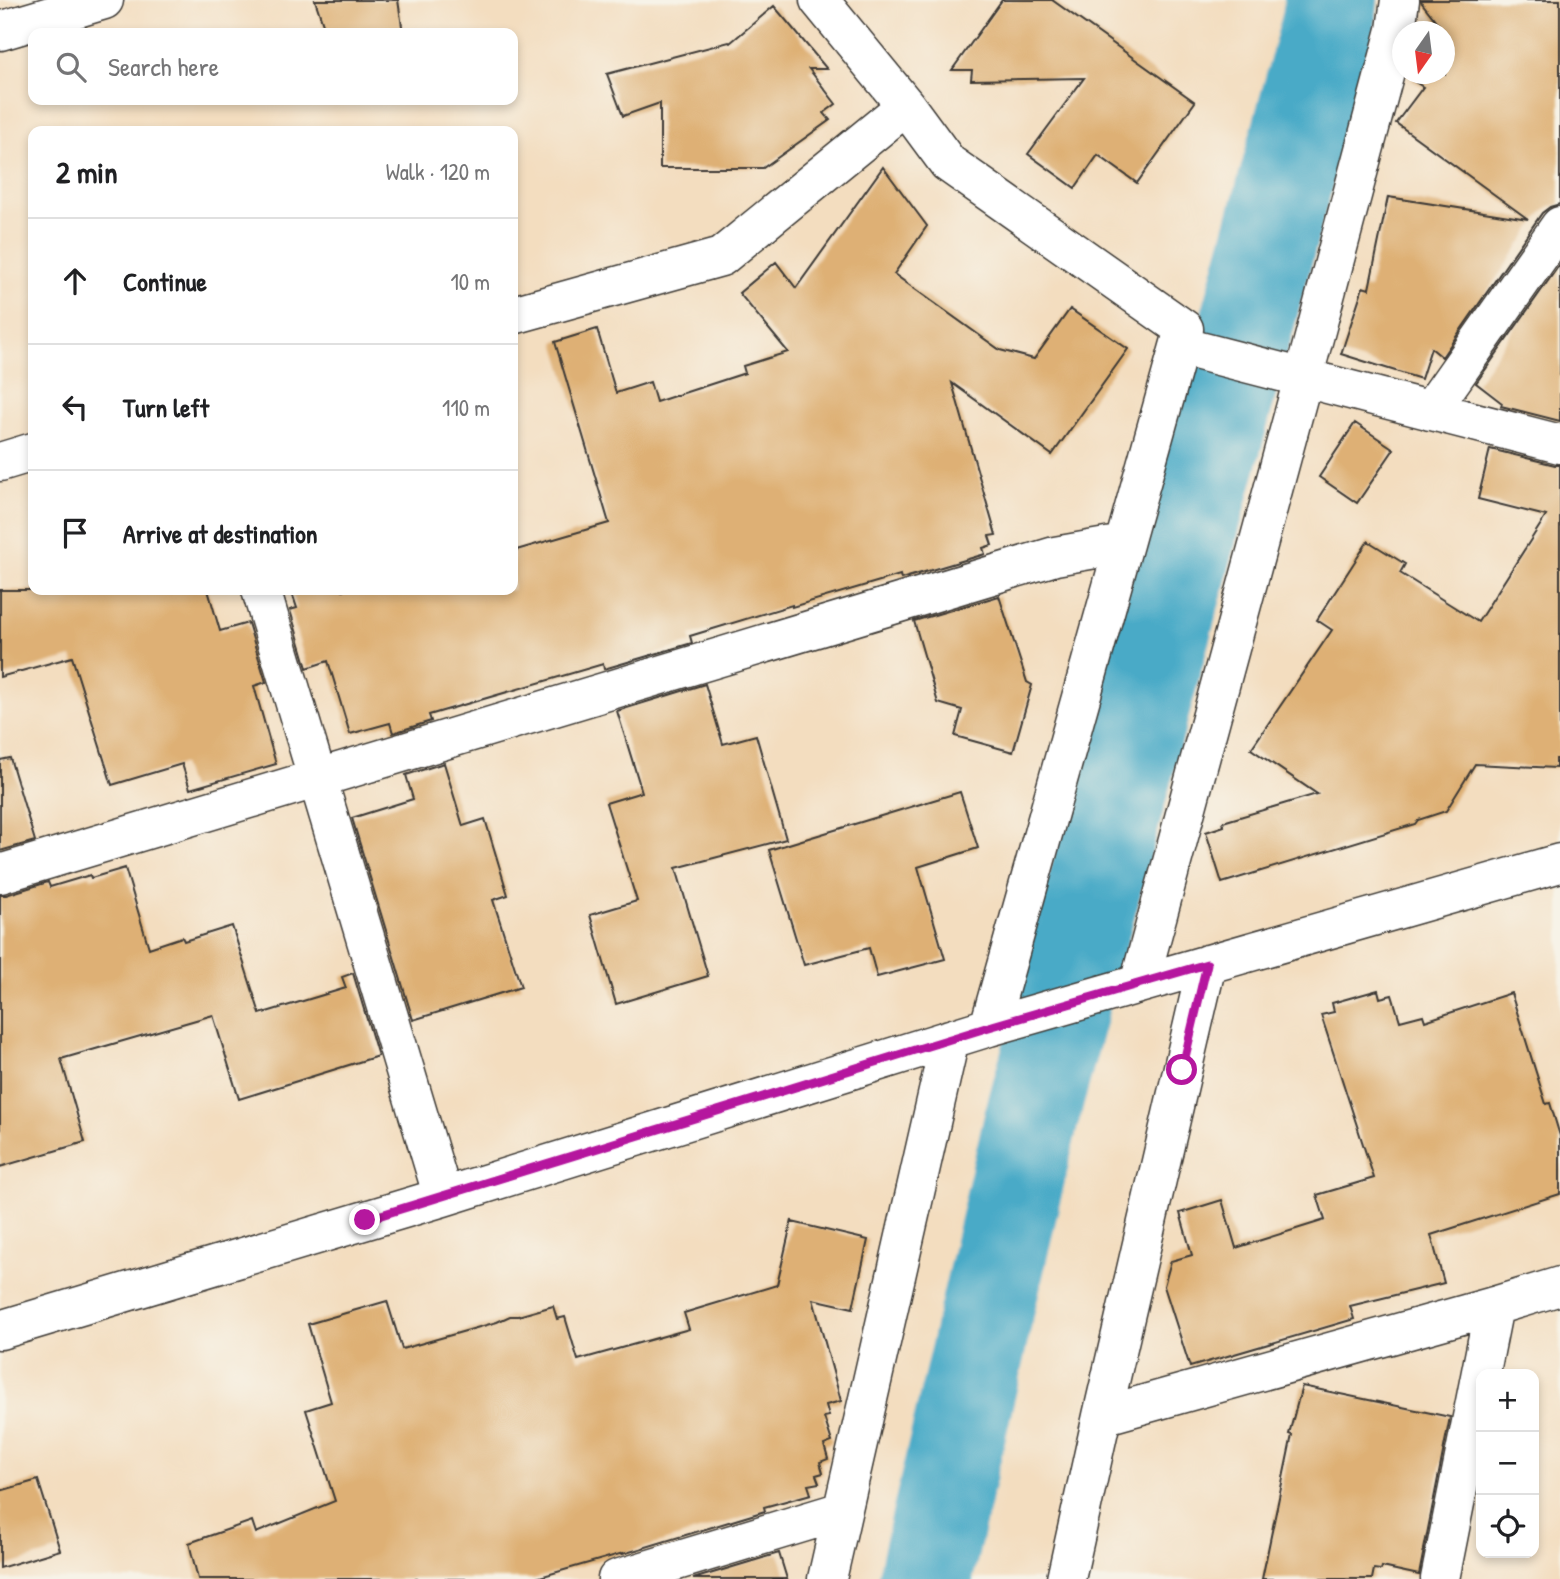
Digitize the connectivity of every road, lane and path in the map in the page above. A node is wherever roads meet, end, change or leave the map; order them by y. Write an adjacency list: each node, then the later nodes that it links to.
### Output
1 (103, 0): 4 (street)
2 (819, 0): 5 (street)
3 (1400, 0): 9 (street)
4 (0, 31)
5 (906, 106): 7 (street); 8 (street)
6 (1560, 226): 10 (street)
7 (518, 314)
8 (1192, 349): 9 (street); 14 (street)
9 (1290, 376): 10 (street); 20 (street)
10 (1430, 411): 11 (street)
11 (1560, 444)
12 (28, 454): 13 (street)
13 (0, 462)
14 (1124, 544): 16 (street); 21 (street)
15 (263, 595): 16 (street)
16 (318, 777): 18 (street); 23 (street)
17 (1560, 863): 19 (street)
18 (0, 874)
19 (1207, 964): 20 (street); 27 (street)
20 (1139, 984): 21 (street)
21 (989, 1027): 22 (street)
22 (950, 1040): 23 (street); 28 (street)
23 (443, 1197): 26 (street)
24 (1560, 1286): 25 (street)
25 (1494, 1306): 27 (street); 32 (street)
26 (0, 1330)
27 (1102, 1416): 31 (street)
28 (842, 1511): 29 (street); 30 (street)
29 (617, 1579)
30 (827, 1579)
31 (1066, 1579)
32 (1440, 1579)

